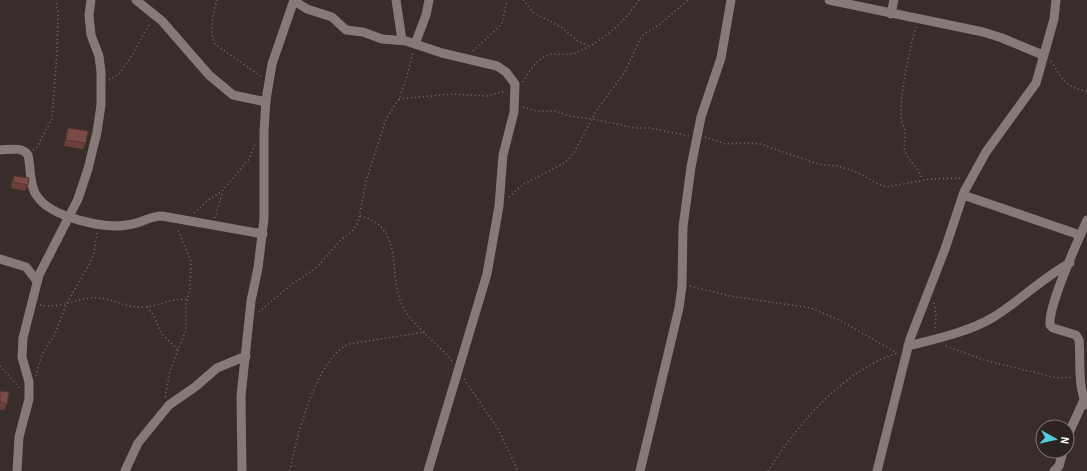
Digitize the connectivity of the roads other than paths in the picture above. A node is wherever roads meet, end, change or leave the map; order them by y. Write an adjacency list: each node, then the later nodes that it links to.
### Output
1 (91, 0): 17 (street)
2 (136, 0): 14 (street)
3 (295, 0): 11 (street); 14 (street)
4 (396, 0): 11 (street)
5 (429, 0): 12 (street)
6 (731, 0): 33 (street)
7 (829, 0): 10 (street)
8 (894, 0): 10 (street)
9 (1056, 0): 13 (street)
10 (891, 14): 13 (street)
11 (402, 40): 12 (street)
12 (415, 44): 32 (street)
13 (1043, 54): 16 (street)
14 (266, 102): 19 (street)
15 (0, 150): 17 (street)
16 (963, 196): 20 (street); 24 (street)
17 (69, 216): 19 (street); 23 (street)
18 (1087, 220): 20 (street)
19 (263, 234): 25 (street)
20 (1080, 235): 22 (street)
21 (0, 259): 23 (street)
22 (1070, 263): 24 (street); 26 (street)
23 (37, 281): 29 (street)
24 (908, 348): 34 (street)
25 (246, 356): 30 (street); 31 (street)
26 (1086, 402): 27 (street)
27 (1075, 422)
28 (1061, 459): 35 (street)
29 (17, 471)
30 (125, 471)
31 (242, 471)
32 (428, 471)
33 (640, 471)
34 (877, 471)
35 (1054, 471)

